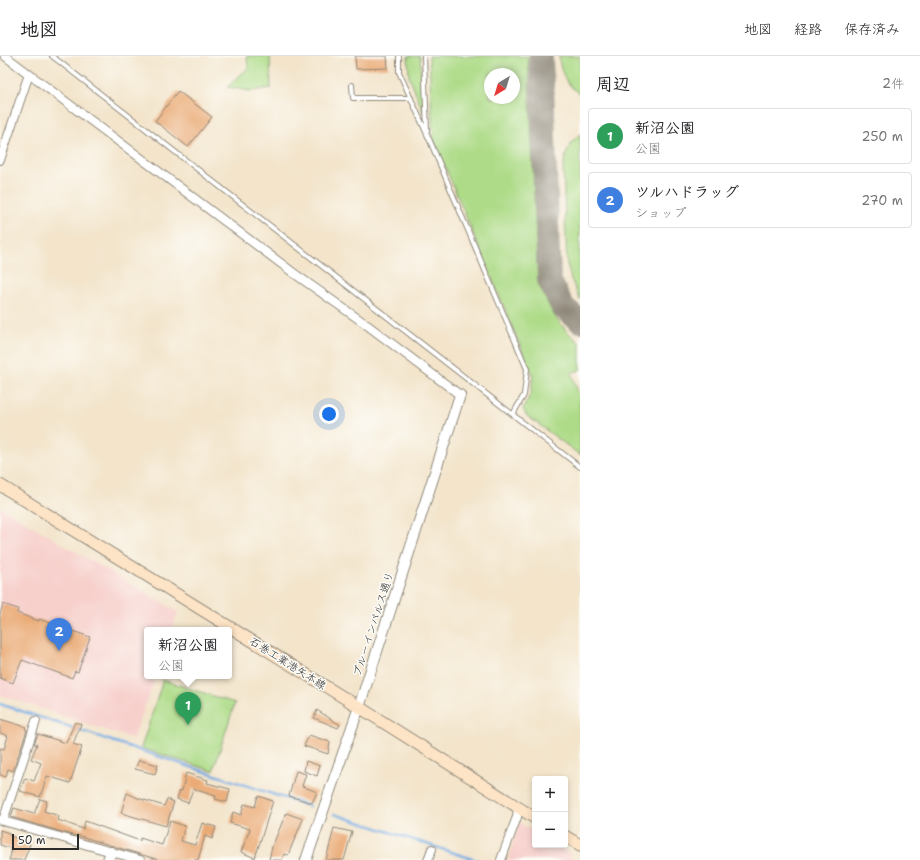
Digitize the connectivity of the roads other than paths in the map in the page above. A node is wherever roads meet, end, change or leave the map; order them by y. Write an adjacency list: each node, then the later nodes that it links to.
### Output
1 (5, 56): 5 (street)
2 (52, 56): 11 (lane)
3 (399, 56): 7 (lane)
4 (424, 56): 8 (lane)
5 (29, 74): 9 (street); 10 (street)
6 (352, 85): 7 (lane)
7 (411, 98): 8 (lane)
8 (427, 134): 11 (lane)
9 (0, 160)
10 (460, 395): 16 (street, ブルーインパルス通り)
11 (513, 414): 12 (lane)
12 (580, 466)
13 (0, 485): 14 (main road, 石巻工業港矢本線)
14 (231, 627)
15 (232, 628): 16 (main road, 石巻工業港矢本線)
16 (359, 706): 18 (main road, 石巻工業港矢本線); 26 (street, ブルーインパルス通り)
17 (36, 721): 20 (street)
18 (518, 807): 19 (main road, 石巻工業港矢本線); 28 (street)
19 (532, 816)
20 (2, 821): 24 (street)
21 (568, 838): 22 (main road)
22 (580, 845)
23 (432, 849): 27 (street)
24 (109, 856): 25 (street)
25 (140, 860)
26 (306, 860)
27 (428, 860)
28 (501, 860)

